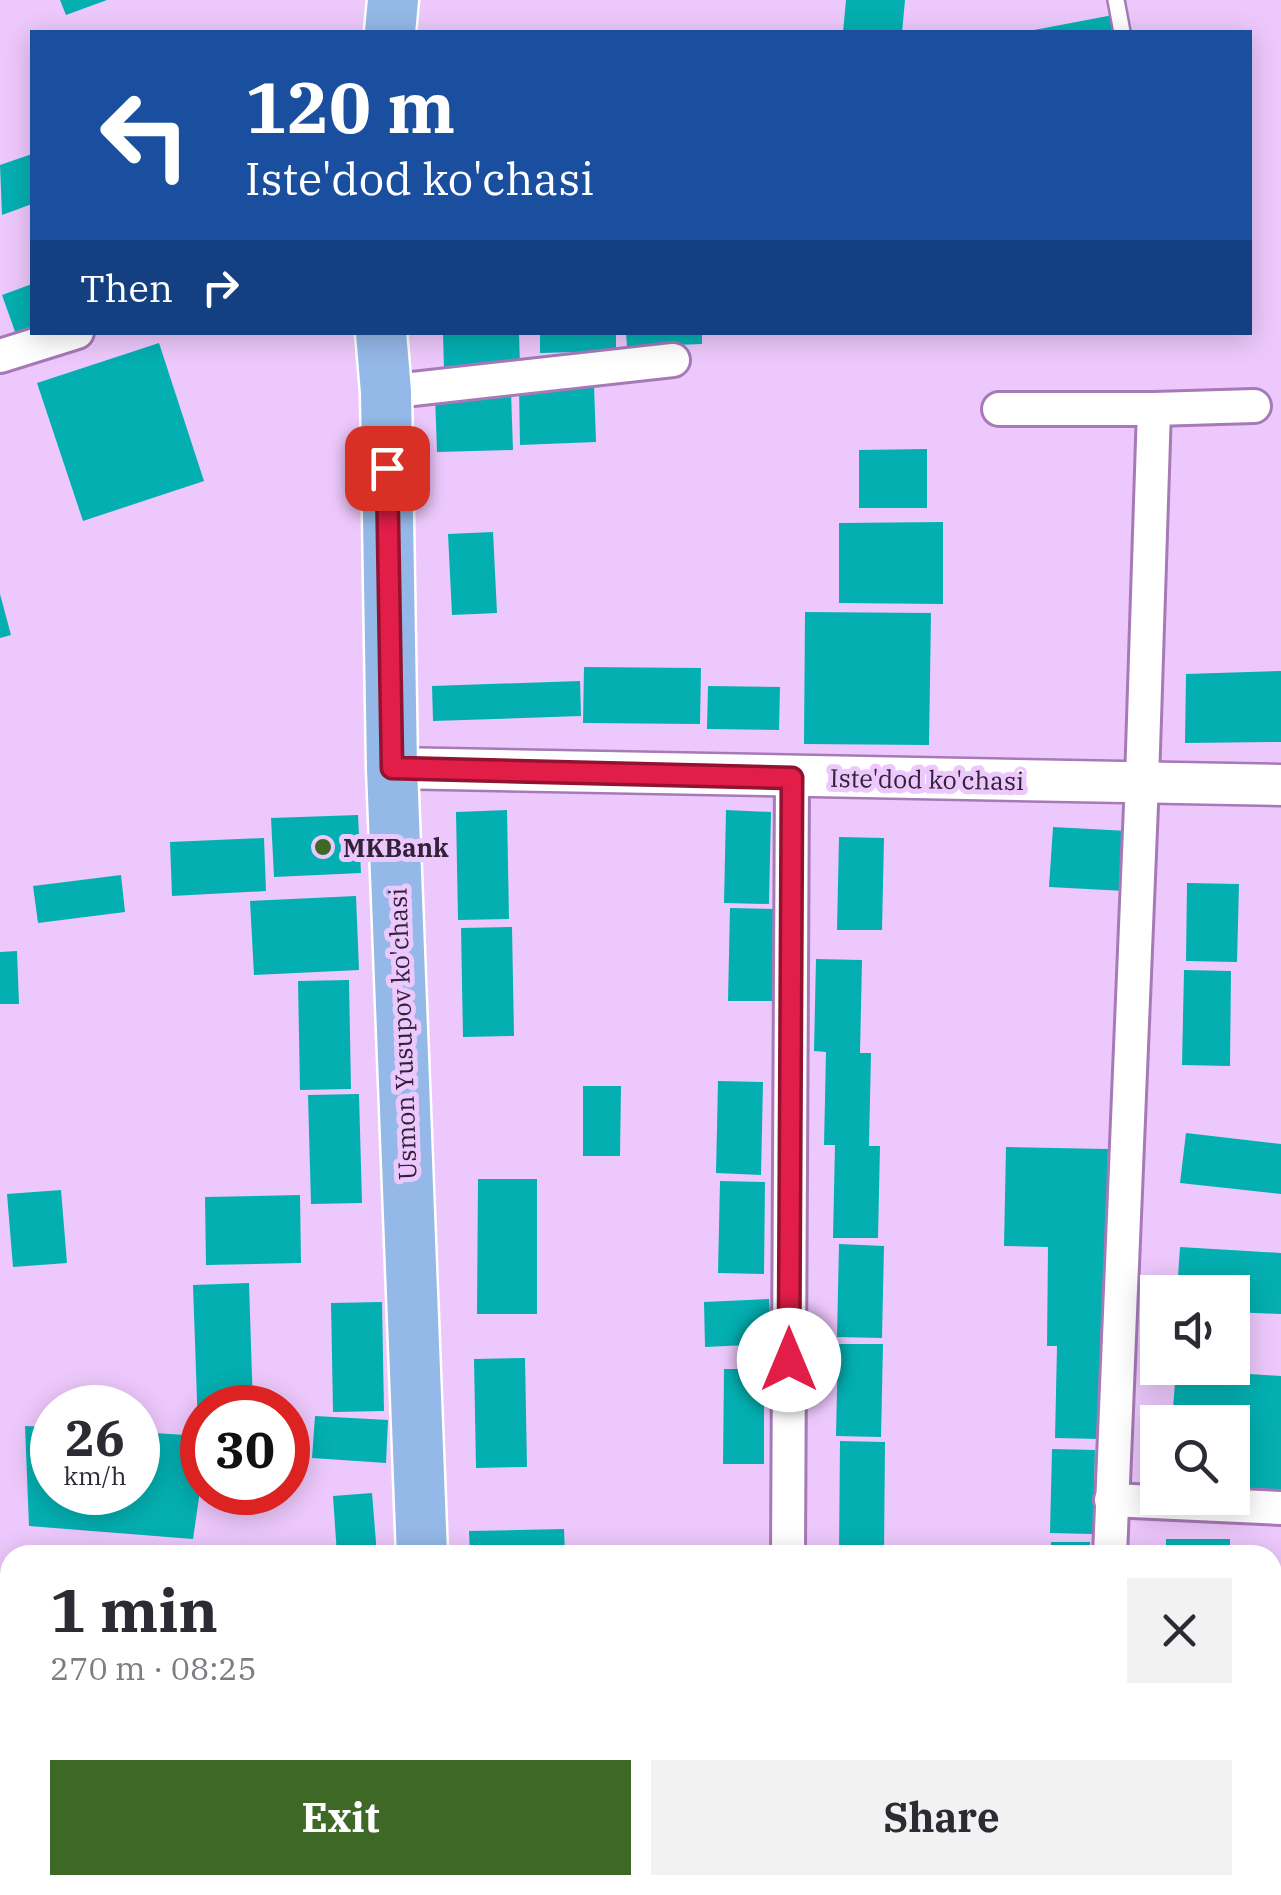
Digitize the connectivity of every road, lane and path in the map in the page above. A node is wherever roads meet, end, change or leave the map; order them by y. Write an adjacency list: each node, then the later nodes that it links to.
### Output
1 (358, 0): 4 (main road)
2 (392, 0): 5 (main road)
3 (1116, 0): 6 (lane)
4 (360, 30)
5 (390, 30)
6 (1122, 30)
7 (67, 335): 9 (street)
8 (381, 335): 11 (main road, Usmon Yusupov ko'chasi)
9 (0, 356)
10 (674, 360): 11 (street)
11 (386, 392): 15 (main road, Usmon Yusupov ko'chasi)
12 (1254, 406): 14 (street)
13 (999, 409): 14 (street)
14 (1154, 409): 17 (street)
15 (392, 768): 16 (street, Iste'dod ko'chasi); 21 (main road, Usmon Yusupov ko'chasi)
16 (792, 778): 17 (street, Iste'dod ko'chasi); 22 (street)
17 (1142, 781): 18 (street, Iste'dod ko'chasi); 19 (street)
18 (1281, 786)
19 (1111, 1500): 20 (street); 23 (street)
20 (1281, 1508)
21 (422, 1545)
22 (788, 1545)
23 (1110, 1545)

